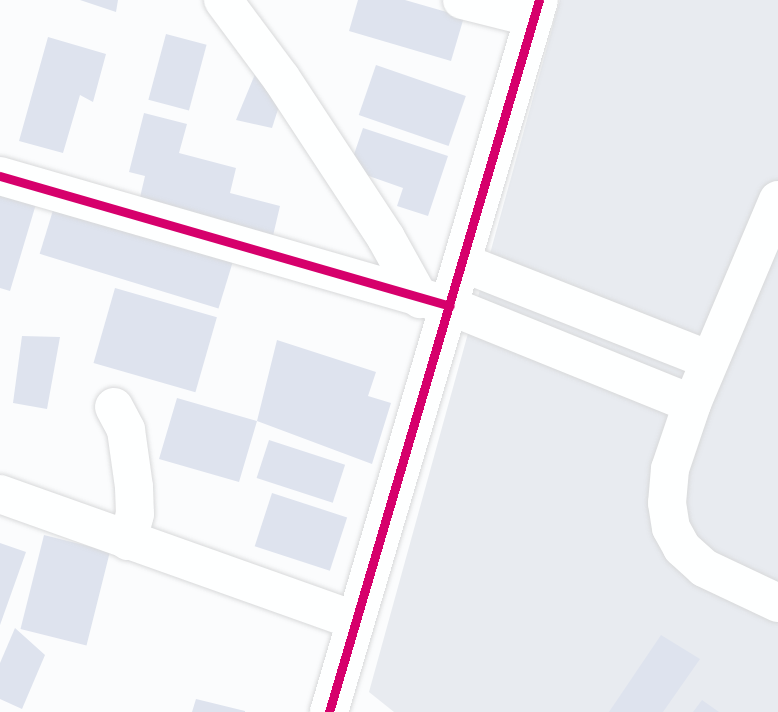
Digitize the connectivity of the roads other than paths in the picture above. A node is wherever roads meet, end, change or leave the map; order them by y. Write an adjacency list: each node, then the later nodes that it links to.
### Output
1 (223, 0): 7 (street)
2 (462, 0): 3 (street)
3 (537, 9): 6 (street)
4 (0, 176): 7 (street)
5 (778, 200): 8 (street)
6 (463, 263): 7 (street); 8 (street)
7 (435, 302): 9 (street); 14 (street)
8 (709, 360): 9 (street)
9 (692, 404): 13 (street)
10 (114, 407): 12 (street)
11 (0, 494): 12 (street)
12 (128, 541): 14 (street)
13 (778, 603)
14 (354, 620): 15 (street)
15 (339, 708)

